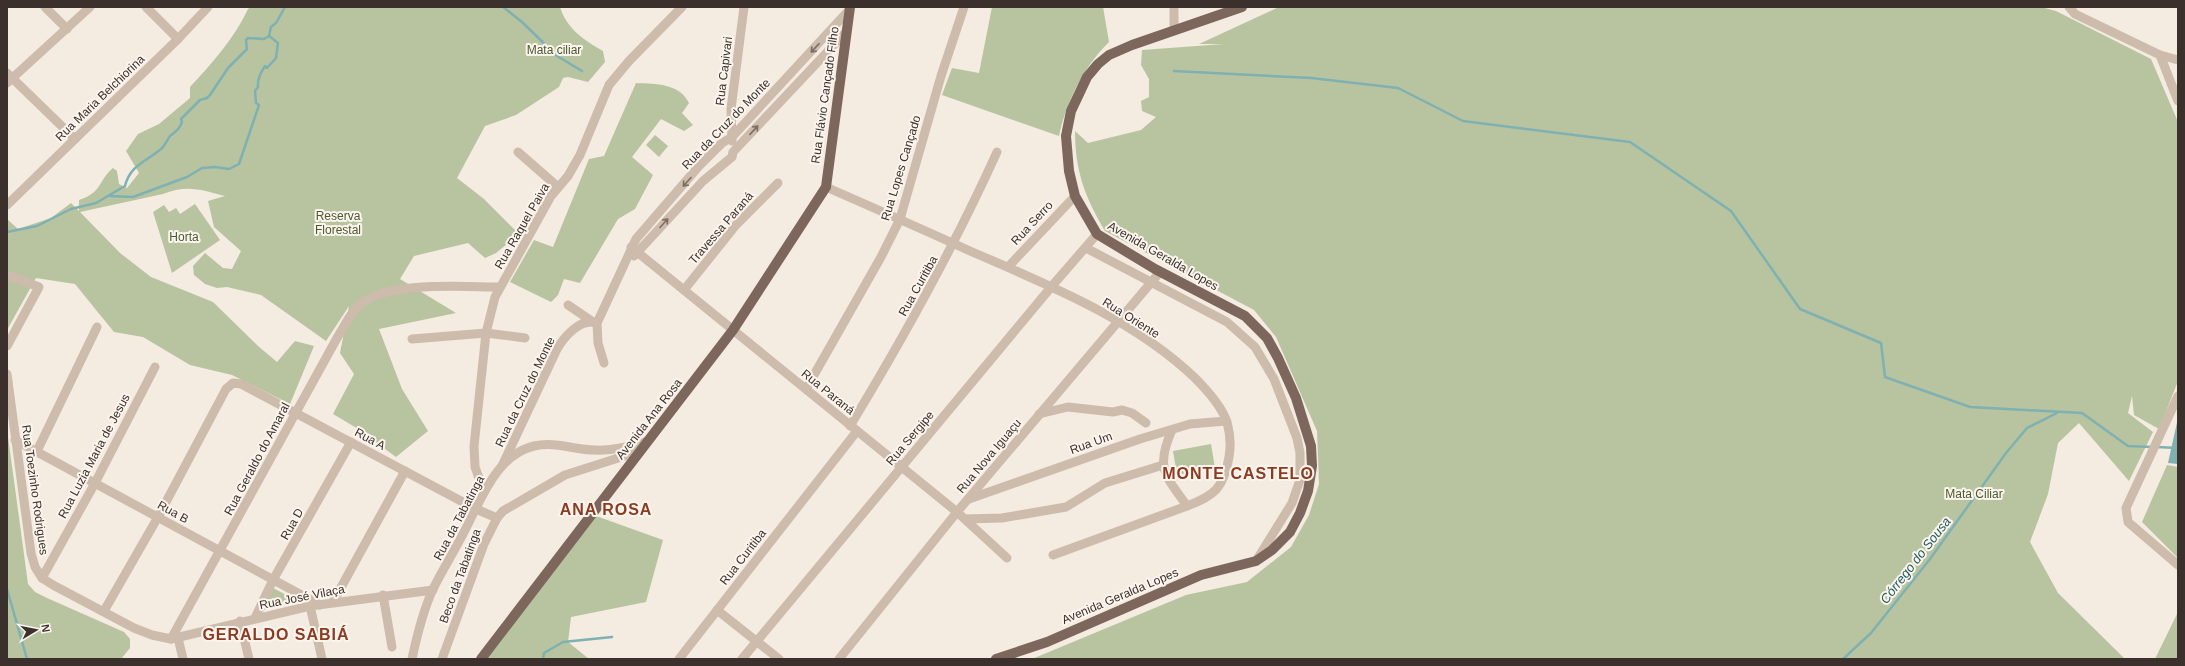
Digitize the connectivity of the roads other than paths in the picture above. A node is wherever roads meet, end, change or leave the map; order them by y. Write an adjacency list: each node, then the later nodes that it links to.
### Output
1 (45, 7): 12 (street)
2 (90, 7): 12 (street)
3 (146, 7): 15 (street)
4 (208, 7): 15 (street, Rua Maria Belchiorina)
5 (682, 7): 26 (street, Rua Raquel Paiva)
6 (744, 7): 20 (street, Rua Capivari)
7 (964, 7): 30 (street, Rua Lopes Cançado)
8 (1174, 7): 13 (street)
9 (1242, 7): 13 (main road, Avenida Geralda Lopes)
10 (2069, 7): 16 (street)
11 (850, 8): 14 (main road, Rua Flávio Cançado Filho); 20 (street, Rua da Cruz do Monte, one-way to 20)
12 (67, 29): 18 (street)
13 (1174, 30): 28 (main road, Avenida Geralda Lopes)
14 (847, 31): 23 (street, Rua da Cruz do Monte, one-way to 14); 27 (main road, Rua Flávio Cançado Filho)
15 (178, 39): 21 (street, Rua Maria Belchiorina)
16 (2160, 55): 17 (street); 19 (street)
17 (2178, 60)
18 (9, 78): 21 (street)
19 (2178, 101)
20 (732, 137): 23 (street, Rua Capivari); 34 (street, Rua da Cruz do Monte, one-way to 34)
21 (75, 139): 29 (street, Rua Maria Belchiorina)
22 (518, 152): 26 (street)
23 (733, 152): 34 (street, Rua da Cruz do Monte, one-way to 23)
24 (997, 152): 32 (street, Rua Curitiba)
25 (778, 183): 41 (street, Travessa Paraná)
26 (558, 187): 40 (street, Rua Raquel Paiva)
27 (826, 187): 30 (street, Rua Oriente); 46 (main road, Avenida Ana Rosa)
28 (1075, 196): 31 (main road, Avenida Geralda Lopes); 35 (street, Rua Serro)
29 (7, 205)
30 (900, 219): 32 (street, Rua Oriente); 54 (street, Rua Lopes Cançado)
31 (1097, 234): 33 (street, Rua Sergipe); 36 (main road, Avenida Geralda Lopes)
32 (954, 244): 35 (street, Rua Oriente); 60 (street, Rua Curitiba)
33 (1086, 248): 38 (street); 39 (street, Rua Sergipe)
34 (635, 250): 41 (street, Rua Paraná); 44 (street, Rua da Cruz do Monte)
35 (1008, 267): 39 (street, Rua Oriente)
36 (1160, 272): 38 (street, Rua Nova Iguaçu); 83 (main road, Avenida Geralda Lopes)
37 (7, 275): 50 (street)
38 (1152, 282): 43 (street, Rua Nova Iguaçu); 83 (street)
39 (1052, 286): 43 (street, Rua Oriente); 69 (street, Rua Sergipe)
40 (500, 287): 47 (street, Rua Raquel Paiva); 56 (street, Rua Geraldo do Amaral)
41 (684, 290): 46 (street, Rua Paraná)
42 (568, 306): 44 (street)
43 (1118, 321): 57 (street, Rua Nova Iguaçu); 58 (street, Rua Oriente)
44 (595, 322): 51 (street); 68 (street, Rua da Cruz do Monte)
45 (97, 327): 65 (street)
46 (733, 330): 54 (street, Rua Paraná); 63 (main road, Avenida Ana Rosa)
47 (486, 333): 48 (street); 49 (street); 72 (street, Rua Raquel Paiva)
48 (525, 338)
49 (412, 339)
50 (7, 346)
51 (604, 363)
52 (155, 367): 71 (street, Rua Luzia Maria de Jesus)
53 (7, 374): 62 (street, Rua Toezinho Rodrigues)
54 (806, 389): 60 (street, Rua Paraná)
55 (2178, 396): 84 (street)
56 (295, 413): 64 (street, Rua A); 77 (street, Rua A); 80 (street, Rua Geraldo do Amaral)
57 (1039, 414): 59 (street); 73 (street, Rua Nova Iguaçu)
58 (1226, 421): 61 (street, Rua Um); 74 (street, Rua Oriente)
59 (1146, 423)
60 (854, 429): 69 (street, Rua Paraná); 92 (street, Rua Curitiba)
61 (1172, 430): 67 (street); 73 (street, Rua Um)
62 (15, 440): 65 (street, Rua B); 85 (street, Rua Toezinho Rodrigues)
63 (648, 441): 66 (main road, Avenida Ana Rosa); 68 (street, Rua da Tabatinga)
64 (351, 442): 70 (street, Rua A); 86 (street, Rua D)
65 (37, 450): 71 (street, Rua B)
66 (640, 451): 78 (street, Beco da Tabatinga); 104 (main road, Avenida Ana Rosa)
67 (1164, 465): 74 (street); 79 (street)
68 (502, 466): 72 (street, Rua da Tabatinga)
69 (901, 468): 76 (street, Rua Paraná); 97 (street, Rua Sergipe)
70 (405, 471): 75 (street, Rua A); 89 (street)
71 (95, 483): 77 (street, Rua B); 85 (street, Rua Luzia Maria de Jesus)
72 (484, 492): 75 (street, Rua da Tabatinga)
73 (968, 500): 76 (street, Rua Nova Iguaçu)
74 (1187, 506): 81 (street, Rua Oriente)
75 (476, 509): 78 (street, Rua A); 87 (street, Rua da Tabatinga)
76 (957, 512): 79 (street, Rua Paraná); 108 (street, Rua Nova Iguaçu)
77 (158, 517): 80 (street, Rua B); 93 (street)
78 (497, 518): 103 (street, Beco da Tabatinga)
79 (965, 519): 82 (street, Rua Paraná)
80 (221, 551): 86 (street, Rua B); 96 (street, Rua Geraldo do Amaral)
81 (1053, 555)
82 (1007, 558)
83 (1256, 560): 109 (main road, Avenida Geralda Lopes)
84 (2178, 565)
85 (42, 578): 93 (street)
86 (273, 580): 90 (street, Rua B); 94 (street, Rua D)
87 (433, 590): 88 (street, Rua José Vilaça); 102 (street, Rua da Tabatinga)
88 (383, 595): 89 (street, Rua José Vilaça); 98 (street)
89 (333, 602): 90 (street, Rua José Vilaça)
90 (320, 604): 91 (street, Rua José Vilaça)
91 (310, 606): 94 (street, Rua José Vilaça); 101 (street)
92 (717, 610): 97 (street); 105 (street, Rua Curitiba)
93 (104, 611): 96 (street)
94 (255, 618): 95 (street, Rua José Vilaça)
95 (240, 621): 96 (street, Rua José Vilaça); 100 (street)
96 (174, 639): 99 (street)
97 (757, 641): 106 (street, Rua Sergipe); 107 (street)
98 (392, 647)
99 (183, 659)
100 (250, 659)
101 (322, 659)
102 (412, 659)
103 (442, 659)
104 (481, 659)
105 (679, 659)
106 (742, 659)
107 (779, 659)
108 (840, 659)
109 (996, 659)

